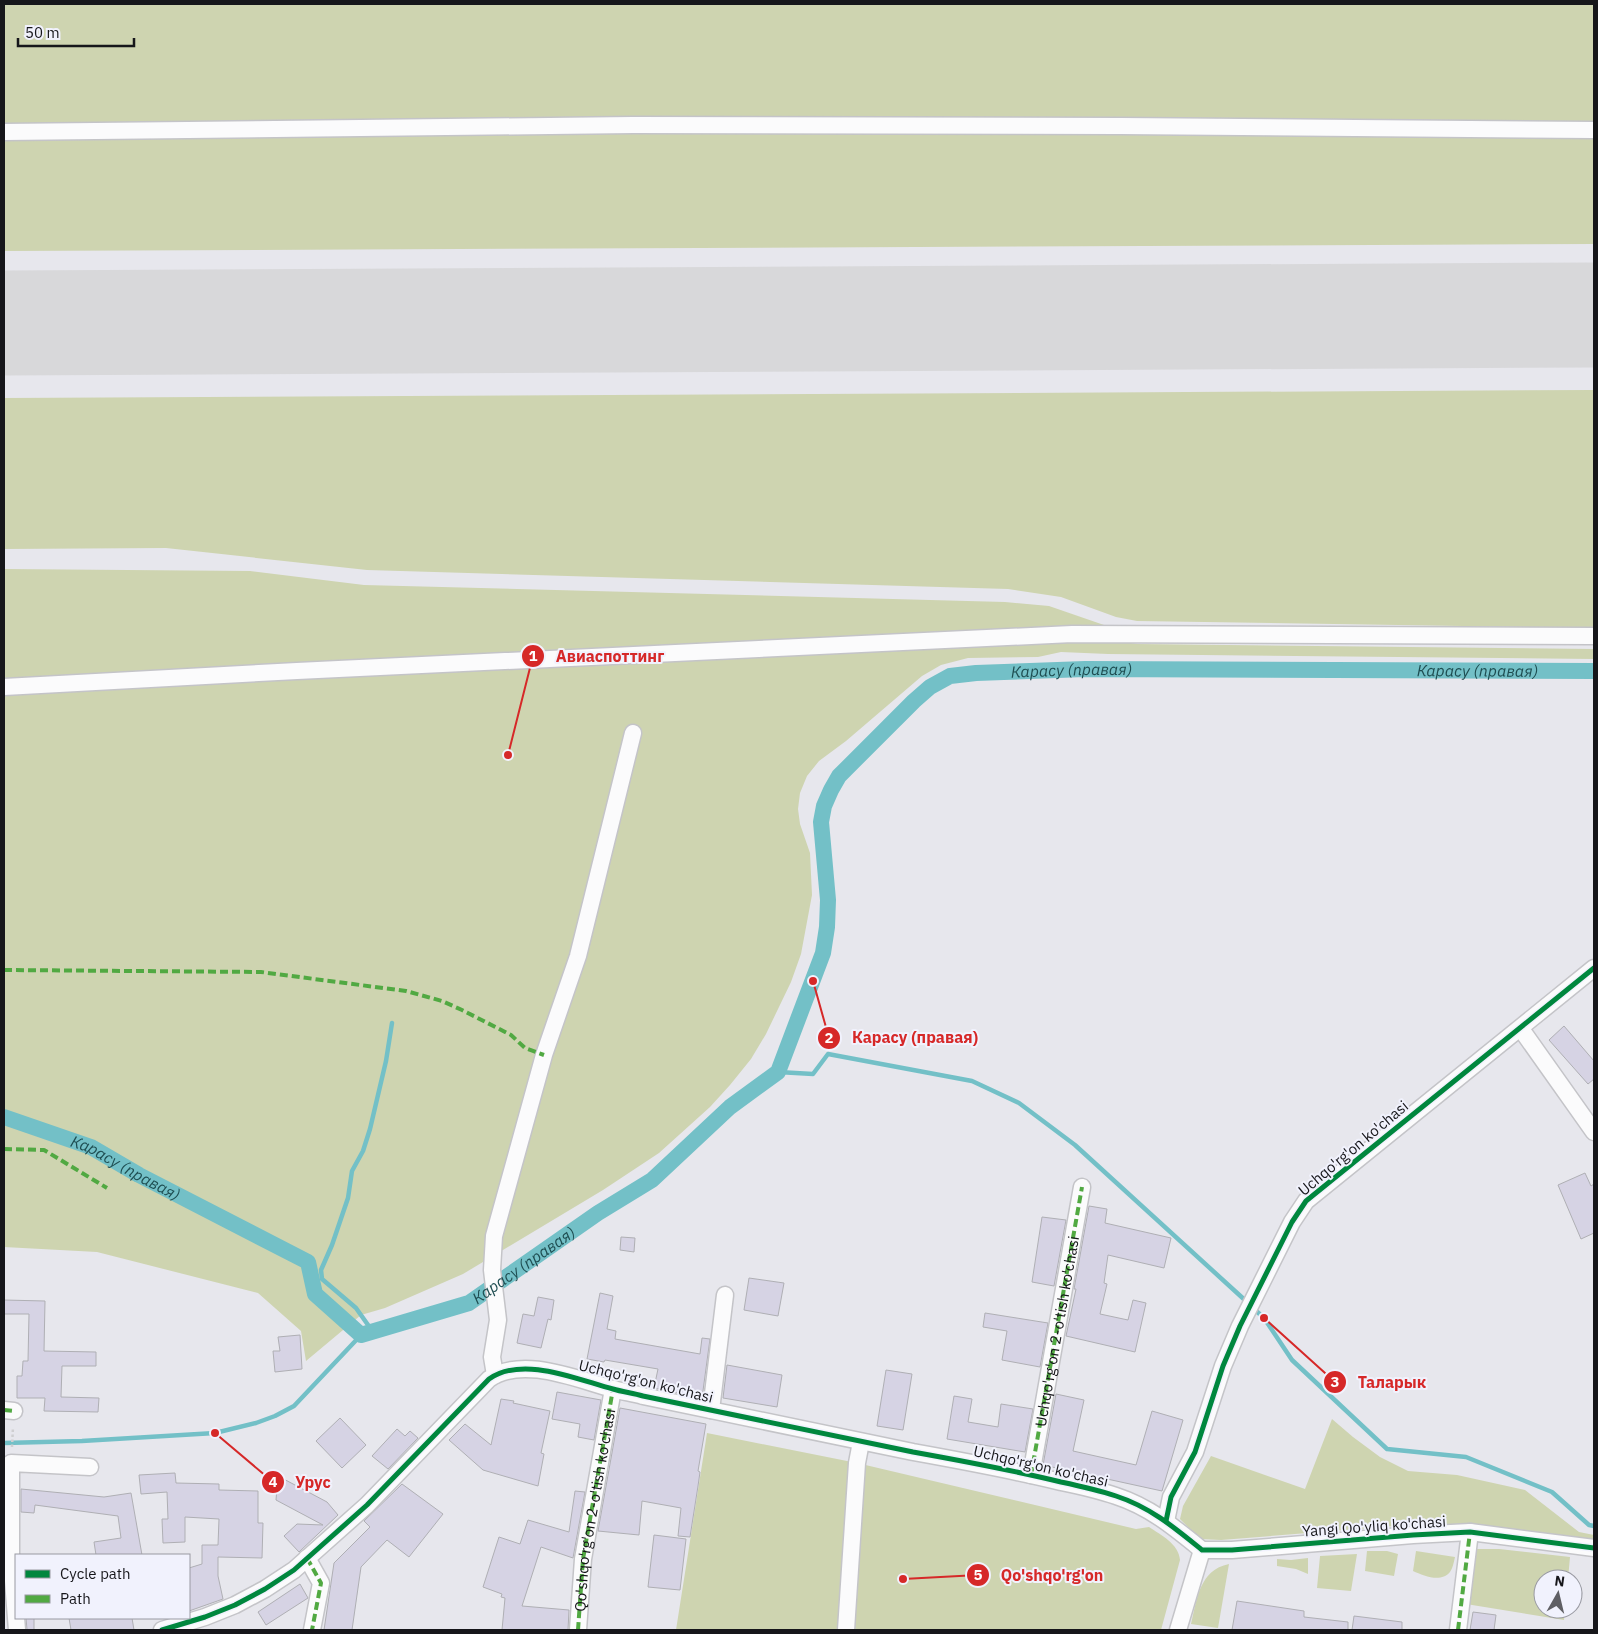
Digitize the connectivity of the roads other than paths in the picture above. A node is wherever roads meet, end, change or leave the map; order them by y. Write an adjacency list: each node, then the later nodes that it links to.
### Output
1 (1594, 130): 2 (street)
2 (4, 132)
3 (1594, 636): 4 (street)
4 (4, 688)
5 (633, 733): 11 (street)
6 (1594, 968): 7 (street, Uchqo'rg'on ko'chasi)
7 (1521, 1028): 8 (street); 17 (street, Uchqo'rg'on ko'chasi)
8 (1594, 1132)
9 (1082, 1187): 16 (street, Uchqo'rg'on 2-o'tish ko'chasi)
10 (725, 1295): 13 (street)
11 (495, 1374): 12 (street, Uchqo'rg'on ko'chasi); 21 (street)
12 (613, 1389): 13 (street, Uchqo'rg'on ko'chasi); 25 (street, Qo'shqo'rg'on 2-o'tish ko'chasi)
13 (711, 1410): 14 (street, Uchqo'rg'on ko'chasi)
14 (862, 1442): 16 (street, Uchqo'rg'on ko'chasi); 26 (street)
15 (90, 1467): 22 (street)
16 (1030, 1475): 17 (street, Uchqo'rg'on ko'chasi)
17 (1166, 1521): 20 (street)
18 (1470, 1532): 19 (street, Yangi Qo'yliq ko'chasi); 20 (street, Yangi Qo'yliq ko'chasi); 28 (street)
19 (1594, 1548)
20 (1202, 1550): 27 (street)
21 (308, 1558): 23 (street); 24 (street)
22 (15, 1605)
23 (162, 1630)
24 (312, 1630)
25 (578, 1630)
26 (846, 1630)
27 (1178, 1630)
28 (1458, 1630)

